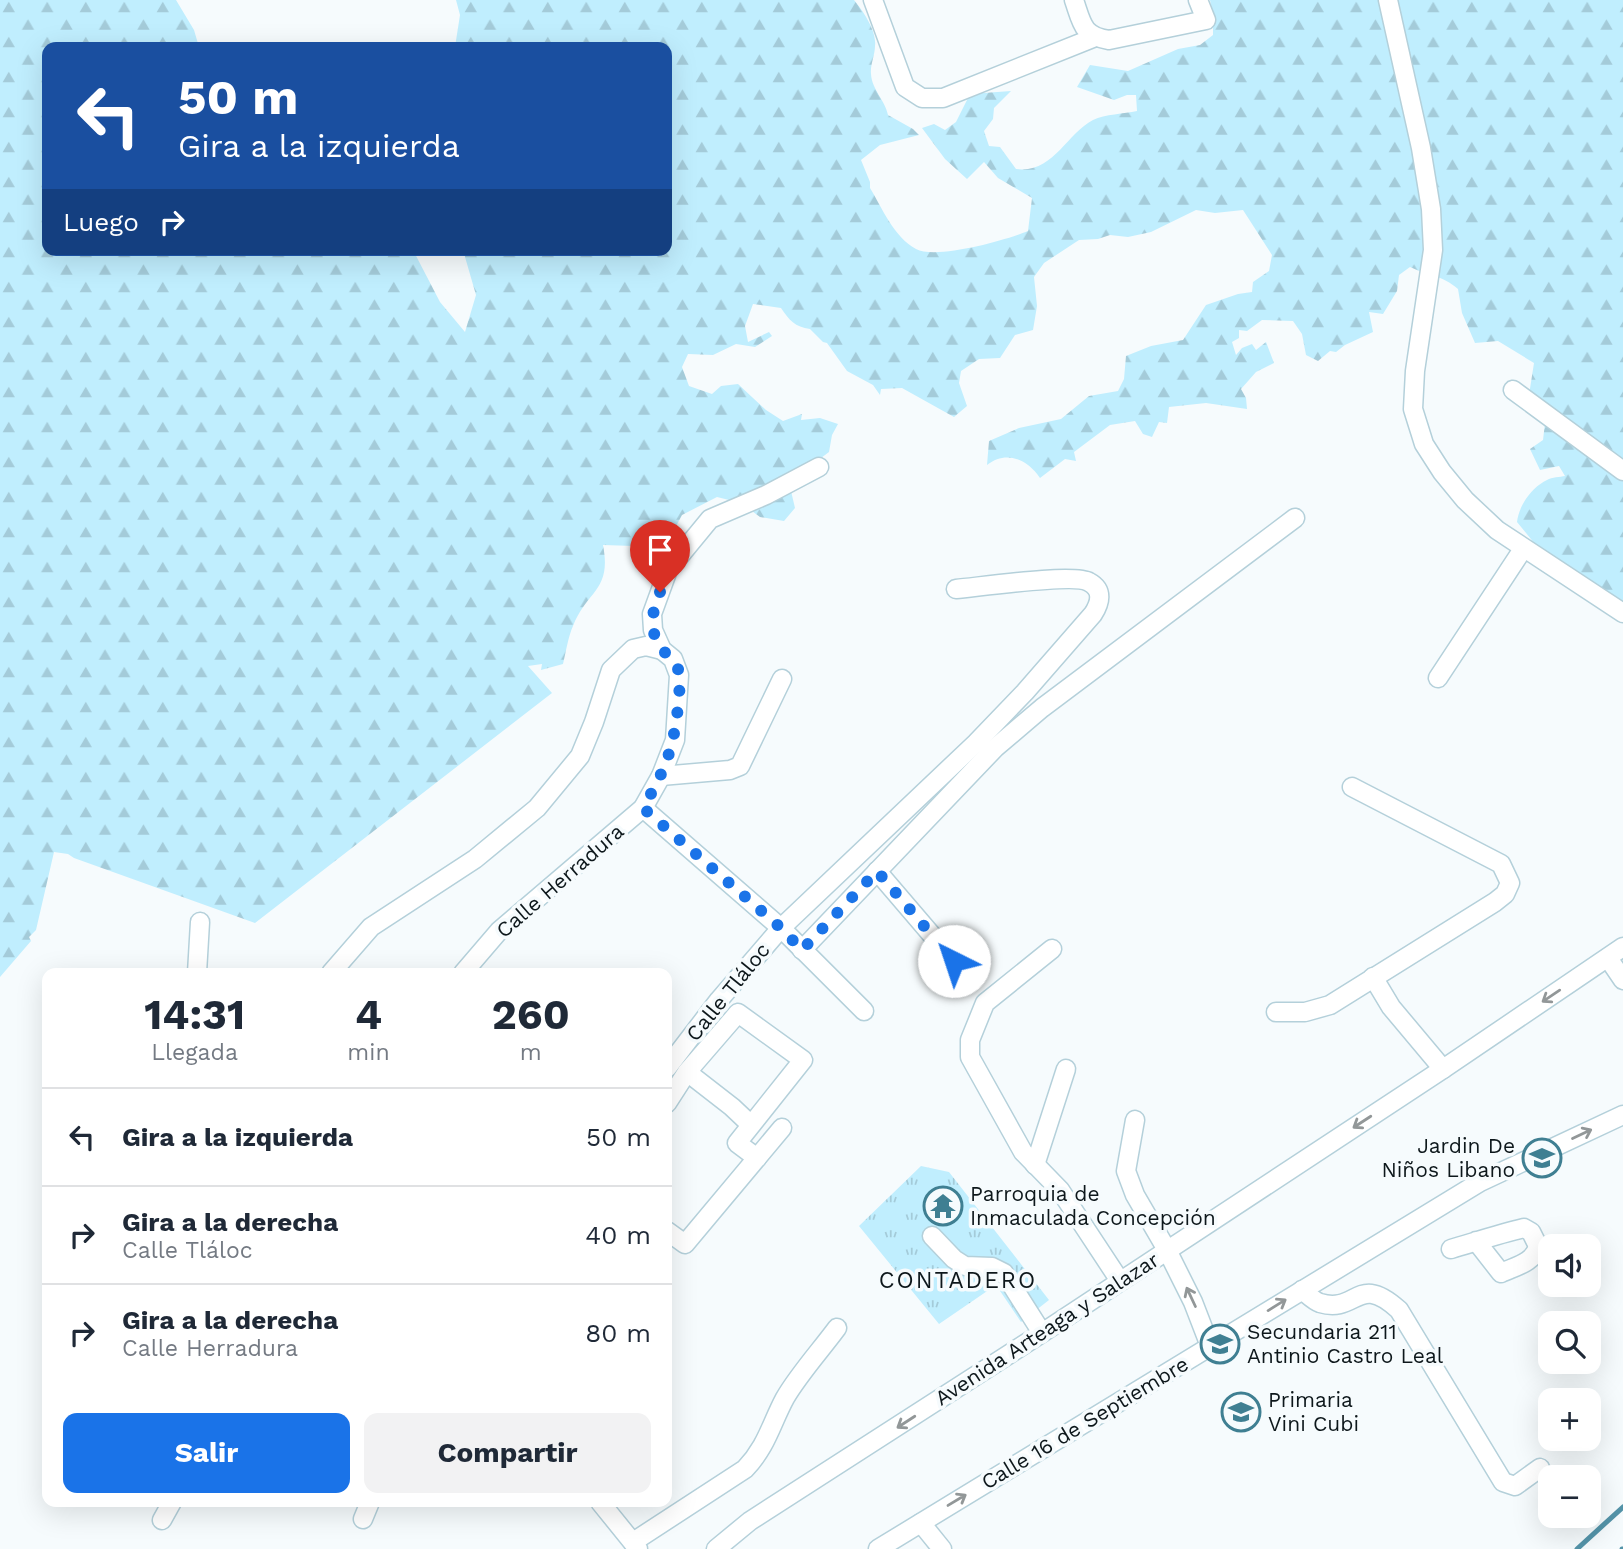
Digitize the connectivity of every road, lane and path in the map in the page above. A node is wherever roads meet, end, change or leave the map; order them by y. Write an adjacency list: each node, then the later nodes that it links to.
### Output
1 (873, 0): 5 (street)
2 (1074, 0): 5 (street)
3 (1198, 0): 5 (street)
4 (1388, 0): 10 (street)
5 (1093, 38)
6 (1513, 390): 8 (street)
7 (819, 467): 13 (street, Calle Herradura)
8 (1623, 471)
9 (1294, 518): 19 (street)
10 (1523, 549): 12 (street); 14 (street)
11 (956, 589): 21 (street)
12 (1621, 607)
13 (662, 650): 16 (street, Calle Herradura); 28 (street)
14 (1438, 678)
15 (782, 679): 16 (street)
16 (662, 776): 18 (street, Calle Herradura)
17 (1352, 787): 30 (street)
18 (643, 808): 21 (street, Calle Tláloc); 29 (street, Calle Herradura)
19 (877, 871): 24 (street); 26 (street)
20 (200, 922): 27 (street)
21 (781, 928): 24 (street); 32 (street, Calle Tláloc)
22 (1623, 947): 25 (street, Avenida Arteaga y Salazar)
23 (1052, 949): 46 (street)
24 (802, 950): 33 (street)
25 (1608, 958): 31 (street); 38 (street, Avenida Arteaga y Salazar, one-way to 38)
26 (954, 961)
27 (197, 968)
28 (335, 968)
29 (467, 968)
30 (1373, 977): 34 (street); 38 (street)
31 (1623, 980)
32 (719, 999): 35 (street); 36 (street, Calle Tláloc)
33 (864, 1011)
34 (1276, 1012)
35 (737, 1013): 39 (street); 43 (street)
36 (672, 1061)
37 (1066, 1069): 46 (street)
38 (1443, 1069): 50 (street, Avenida Arteaga y Salazar, one-way to 50)
39 (687, 1072): 40 (street); 43 (street)
40 (672, 1095)
41 (1623, 1115): 53 (street, Calle 16 de Septiembre, one-way to 41)
42 (1135, 1120): 50 (street)
43 (750, 1124): 45 (street)
44 (782, 1128): 45 (street)
45 (757, 1158): 47 (street)
46 (1035, 1165): 52 (street)
47 (672, 1235)
48 (932, 1236): 55 (street)
49 (1476, 1241): 51 (street)
50 (1167, 1250): 52 (street, Avenida Arteaga y Salazar); 56 (street, one-way to 50)
51 (1451, 1250)
52 (1121, 1281): 55 (street, Avenida Arteaga y Salazar)
53 (1302, 1290): 56 (street, Calle 16 de Septiembre, one-way to 53); 57 (street)
54 (837, 1328): 64 (street)
55 (1042, 1333): 65 (street, Avenida Arteaga y Salazar, one-way to 65)
56 (1210, 1346): 63 (street, Calle 16 de Septiembre, one-way to 56)
57 (1538, 1469)
58 (169, 1507): 62 (street)
59 (368, 1507): 61 (street)
60 (604, 1507): 64 (street)
61 (363, 1519)
62 (162, 1520)
63 (921, 1523): 66 (street, Calle 16 de Septiembre); 67 (street)
64 (636, 1546)
65 (716, 1549)
66 (878, 1549)
67 (942, 1549)

